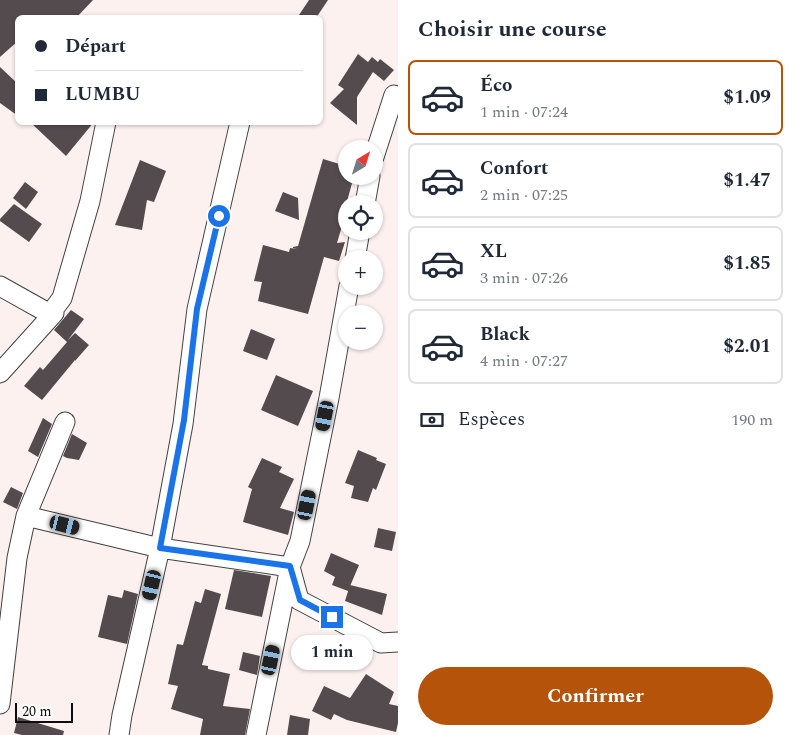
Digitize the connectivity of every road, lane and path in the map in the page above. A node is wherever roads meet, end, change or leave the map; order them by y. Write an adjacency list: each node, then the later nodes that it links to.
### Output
1 (394, 94): 4 (street)
2 (105, 125): 7 (street)
3 (239, 125): 11 (street)
4 (379, 140)
5 (0, 286): 7 (street)
6 (347, 295): 12 (street)
7 (50, 314): 8 (street)
8 (0, 373)
9 (65, 422): 10 (street)
10 (26, 516): 11 (street); 14 (street)
11 (160, 548): 12 (street); 15 (street)
12 (290, 566): 13 (street); 16 (street)
13 (398, 642)
14 (0, 704)
15 (119, 735)
16 (256, 735)

